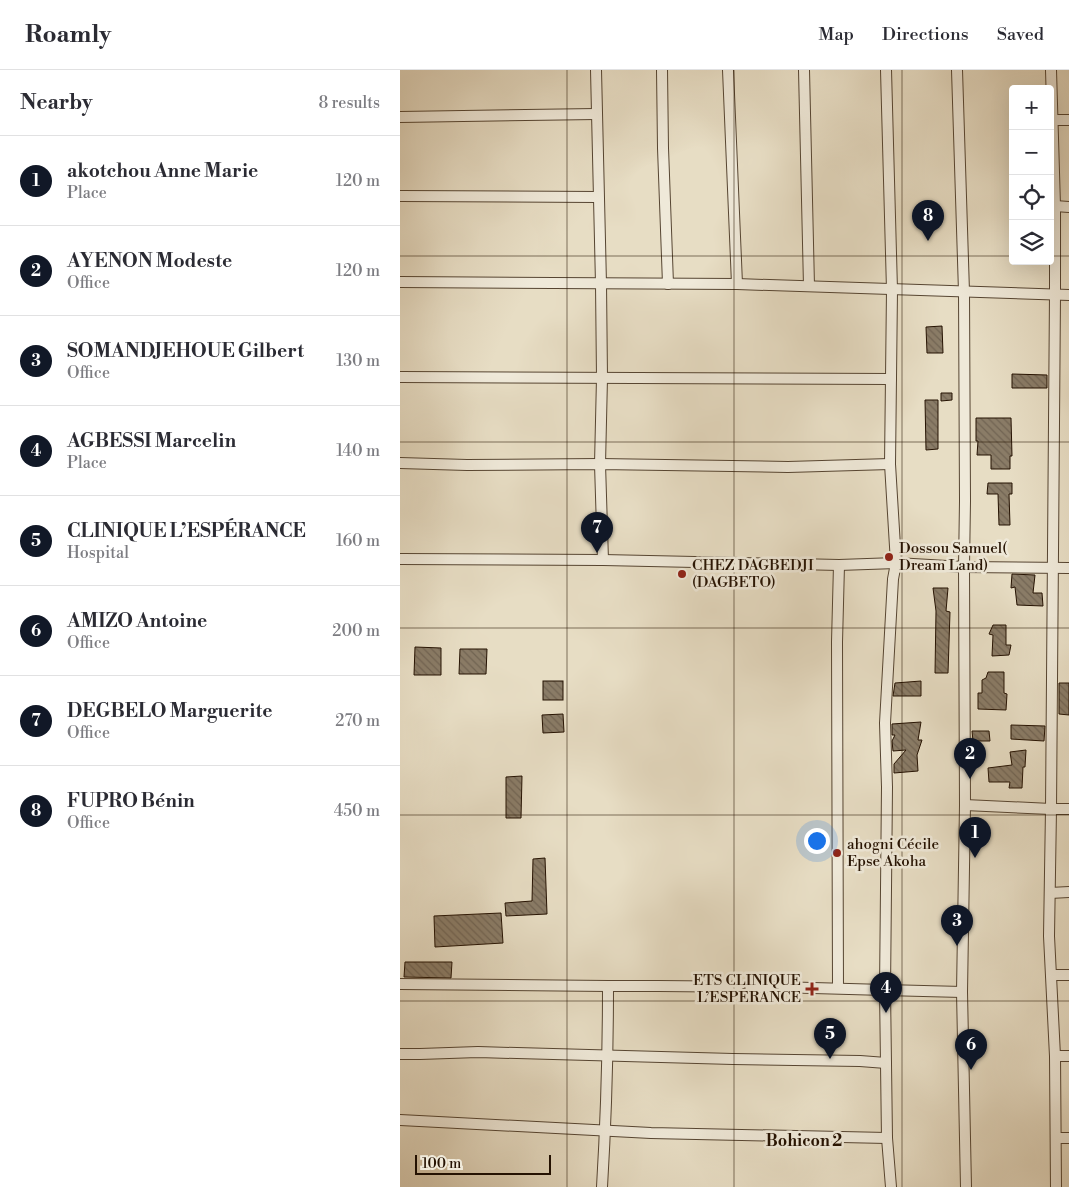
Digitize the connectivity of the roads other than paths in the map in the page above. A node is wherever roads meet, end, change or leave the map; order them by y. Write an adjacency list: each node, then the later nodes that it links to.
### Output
1 (596, 70): 9 (street)
2 (662, 70): 20 (street)
3 (728, 70): 21 (street)
4 (804, 70): 22 (street)
5 (886, 70): 23 (street)
6 (957, 70): 24 (street)
7 (1051, 70): 8 (street)
8 (1052, 85)
9 (596, 114): 10 (street); 15 (street)
10 (400, 117)
11 (1054, 120): 12 (street)
12 (1069, 120)
13 (1053, 130): 16 (street)
14 (400, 196): 15 (street)
15 (598, 197): 19 (street)
16 (1055, 206): 17 (street); 25 (street)
17 (1069, 206)
18 (400, 282): 19 (street)
19 (601, 284): 20 (street); 28 (street)
20 (668, 284): 21 (street)
21 (737, 284): 22 (street)
22 (809, 286): 23 (street)
23 (892, 290): 24 (street); 29 (street)
24 (964, 292): 25 (street); 37 (street)
25 (1055, 294): 26 (street); 38 (street)
26 (1069, 295)
27 (400, 377): 28 (street)
28 (602, 378): 29 (street); 31 (street)
29 (890, 380): 32 (street)
30 (400, 462): 31 (street)
31 (600, 464): 32 (street); 34 (street)
32 (890, 464): 35 (street)
33 (400, 559): 34 (street)
34 (603, 560): 36 (street)
35 (896, 563): 36 (street); 37 (street); 50 (street)
36 (839, 565): 49 (street)
37 (964, 567): 38 (street); 40 (street)
38 (1053, 568): 39 (street); 41 (street)
39 (1069, 568)
40 (965, 805): 41 (street); 51 (street)
41 (1052, 809): 42 (street); 43 (street)
42 (1069, 809)
43 (1050, 892): 44 (street); 45 (street)
44 (1069, 892)
45 (1051, 975): 46 (street); 54 (street)
46 (1069, 975)
47 (400, 984): 48 (street)
48 (608, 986): 49 (street); 53 (street)
49 (838, 988): 50 (street)
50 (885, 990): 51 (street); 56 (street)
51 (962, 992): 64 (street)
52 (400, 1054): 53 (street)
53 (608, 1055): 56 (street); 58 (street)
54 (1055, 1056): 55 (street); 60 (street)
55 (1069, 1056)
56 (886, 1063): 59 (street)
57 (400, 1120): 58 (street)
58 (606, 1131): 59 (street); 62 (street)
59 (887, 1138): 63 (street)
60 (1056, 1138): 61 (street); 65 (street)
61 (1069, 1138)
62 (602, 1187)
63 (890, 1187)
64 (966, 1187)
65 (1056, 1187)

